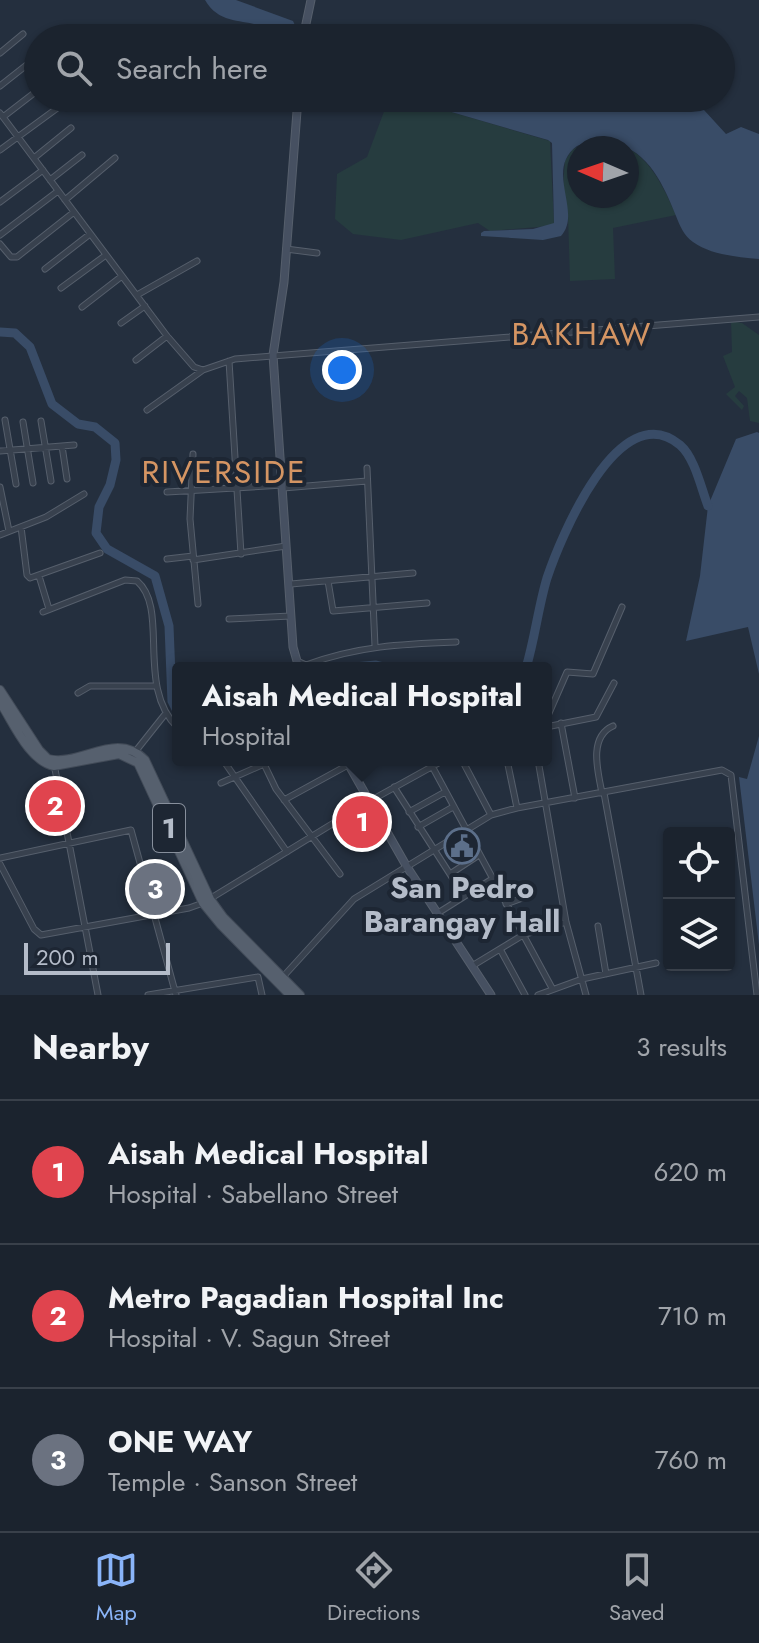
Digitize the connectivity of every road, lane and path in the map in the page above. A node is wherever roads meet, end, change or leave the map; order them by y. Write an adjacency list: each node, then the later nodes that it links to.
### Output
1 (311, 0): 2 (street)
2 (306, 24)
3 (23, 34): 4 (street)
4 (0, 53)
5 (24, 67): 6 (street)
6 (0, 86)
7 (24, 100): 10 (street)
8 (52, 112): 12 (street)
9 (297, 112): 26 (street)
10 (1, 116): 12 (street)
11 (71, 128): 15 (street)
12 (18, 137): 13 (street); 15 (street)
13 (0, 150)
14 (82, 155): 18 (street)
15 (34, 158): 17 (street)
16 (115, 158): 20 (street)
17 (43, 170): 18 (street); 21 (street)
18 (50, 180): 19 (street)
19 (58, 191): 20 (street); 24 (street)
20 (65, 200): 22 (street)
21 (0, 202)
22 (74, 212): 23 (street); 25 (street)
23 (90, 234): 28 (street); 30 (street)
24 (0, 235)
25 (0, 244)
26 (286, 249): 27 (street); 39 (street)
27 (317, 253)
28 (106, 255): 31 (street); 32 (street)
29 (197, 261): 33 (street)
30 (45, 269)
31 (122, 276): 33 (street); 35 (street)
32 (61, 288)
33 (137, 295): 34 (street)
34 (145, 306): 37 (street); 38 (street)
35 (82, 307)
36 (759, 317): 39 (street)
37 (121, 323)
38 (167, 336): 40 (street); 42 (street)
39 (273, 355): 41 (street); 61 (street)
40 (136, 360)
41 (229, 361): 42 (street); 62 (street)
42 (203, 370): 43 (street)
43 (147, 410)
44 (5, 420): 51 (street)
45 (41, 421): 49 (street)
46 (23, 422): 50 (street)
47 (74, 445): 48 (street)
48 (62, 446): 49 (street); 55 (street)
49 (45, 447): 50 (street); 56 (street)
50 (28, 449): 51 (street); 58 (street)
51 (11, 450): 52 (street); 59 (street)
52 (0, 451)
53 (193, 454): 63 (street)
54 (367, 468): 57 (street)
55 (67, 479)
56 (51, 481)
57 (367, 481): 61 (street); 76 (street)
58 (33, 483)
59 (16, 484)
60 (0, 487): 67 (street)
61 (283, 487): 62 (street); 69 (street)
62 (237, 489): 63 (street); 71 (street)
63 (193, 490): 64 (street); 72 (street)
64 (167, 492)
65 (84, 494): 66 (street)
66 (21, 527): 67 (street); 75 (street)
67 (9, 531): 68 (street)
68 (0, 535)
69 (287, 546): 71 (street); 78 (street)
70 (100, 553): 75 (street)
71 (241, 554): 72 (street)
72 (193, 558): 73 (street); 80 (street)
73 (167, 559)
74 (413, 573): 76 (street)
75 (39, 576): 90 (street)
76 (371, 577): 77 (street); 82 (street)
77 (328, 581): 78 (street); 82 (street)
78 (291, 584): 83 (street)
79 (427, 603): 82 (street)
80 (198, 604)
81 (622, 607): 94 (street)
82 (373, 608): 86 (street)
83 (292, 616): 84 (street); 87 (street)
84 (229, 619)
85 (456, 642): 86 (street)
86 (375, 646): 88 (street)
87 (298, 662)
88 (314, 662)
89 (614, 683): 98 (street)
90 (156, 686): 92 (street); 95 (street)
91 (0, 690): 96 (main road)
92 (78, 693)
93 (0, 702): 96 (main road)
94 (552, 706)
95 (166, 713): 97 (street); 101 (street)
96 (16, 720): 102 (main road)
97 (172, 720)
98 (561, 723): 99 (street); 117 (street)
99 (552, 725)
100 (613, 726): 116 (street)
101 (135, 752): 102 (main road); 123 (main road, 1)
102 (54, 763): 123 (main road, 1); 129 (street)
103 (228, 766): 112 (street)
104 (260, 766): 112 (street)
105 (265, 766): 118 (street)
106 (340, 766): 118 (street)
107 (349, 766): 119 (street)
108 (432, 766): 114 (street); 115 (street)
109 (465, 766): 125 (street)
110 (508, 766): 122 (street)
111 (539, 766): 120 (street)
112 (237, 777): 113 (street); 131 (street)
113 (221, 783)
114 (394, 787): 119 (street); 124 (street)
115 (445, 792): 121 (street); 124 (street)
116 (603, 793): 117 (street); 151 (street); 168 (street)
117 (575, 798): 120 (street)
118 (284, 800): 128 (street)
119 (368, 802): 128 (street); 134 (street)
120 (544, 803): 122 (street); 144 (street)
121 (453, 807): 126 (street); 127 (street)
122 (517, 808): 125 (street)
123 (166, 812): 140 (main road, 1)
124 (409, 812): 126 (street)
125 (491, 815): 127 (street)
126 (418, 827): 130 (street)
127 (465, 829): 130 (street); 132 (street)
128 (313, 836): 131 (street); 135 (street)
129 (71, 843): 133 (street); 143 (street); 146 (street)
130 (434, 850): 134 (street); 136 (street)
131 (287, 852): 140 (street)
132 (479, 855): 136 (street); 137 (street)
133 (0, 861): 146 (street)
134 (407, 867): 142 (street); 155 (street)
135 (340, 874)
136 (450, 874): 138 (street)
137 (492, 879): 138 (street); 141 (street)
138 (464, 896): 142 (street)
139 (528, 896): 141 (street)
140 (206, 901): 143 (street); 152 (main road, 1)
141 (506, 904): 147 (street)
142 (438, 913): 150 (street)
143 (156, 914): 146 (street); 157 (street)
144 (566, 922): 147 (street); 154 (street)
145 (598, 926): 153 (street)
146 (86, 927): 158 (street)
147 (523, 935): 148 (street); 156 (street)
148 (500, 949): 150 (street); 164 (street)
149 (656, 963): 151 (street)
150 (472, 966): 163 (street)
151 (636, 968): 153 (street); 167 (street)
152 (264, 970): 155 (main road, 1); 157 (street); 160 (street)
153 (606, 974): 154 (street)
154 (582, 979): 156 (street); 166 (street)
155 (280, 980): 161 (main road, 1); 162 (main road, 1)
156 (552, 988): 165 (street)
157 (176, 992): 159 (street)
158 (98, 995)
159 (148, 995)
160 (262, 995)
161 (290, 995)
162 (300, 995)
163 (491, 995)
164 (525, 995)
165 (538, 995)
166 (586, 995)
167 (641, 995)
168 (757, 995)

